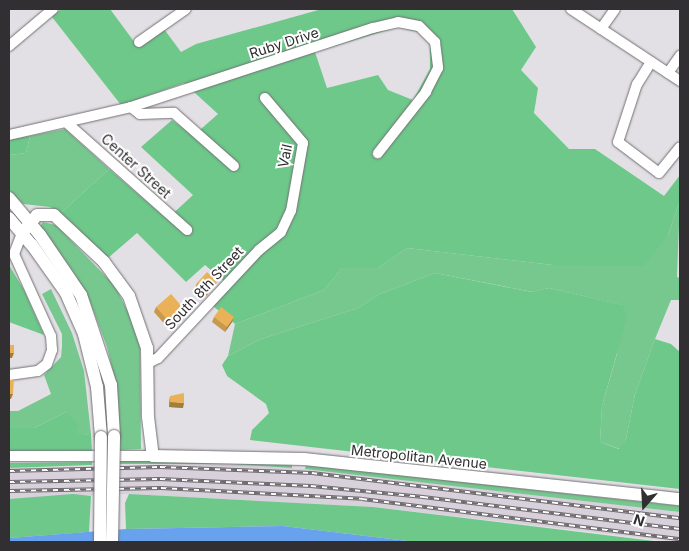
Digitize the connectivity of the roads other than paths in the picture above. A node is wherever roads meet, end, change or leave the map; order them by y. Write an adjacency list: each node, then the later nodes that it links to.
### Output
1 (53, 9): 7 (street)
2 (186, 9): 6 (street)
3 (571, 9): 5 (street)
4 (615, 9): 5 (street)
5 (601, 29): 9 (street)
6 (139, 42)
7 (9, 46)
8 (680, 56): 10 (street)
9 (651, 62): 10 (street); 16 (street)
10 (668, 74): 11 (street)
11 (680, 81)
12 (265, 98): 23 (street, Vail)
13 (131, 107): 14 (street, Ruby Drive); 17 (street, Ruby Drive); 18 (street)
14 (67, 124): 15 (street, Ruby Drive); 22 (street, Center Street)
15 (9, 135)
16 (680, 147)
17 (378, 153)
18 (234, 166)
19 (9, 198): 21 (main road)
20 (9, 218): 21 (main road)
21 (25, 227): 24 (main road); 25 (street); 26 (main road)
22 (187, 230)
23 (281, 232): 24 (street, South 8th Street)
24 (148, 363): 28 (main road)
25 (9, 374)
26 (107, 436): 30 (main road, bridge); 31 (main road, bridge)
27 (9, 456): 28 (street, Metropolitan Avenue)
28 (153, 456): 29 (main road, Metropolitan Avenue)
29 (680, 499)
30 (100, 542)
31 (112, 542)

